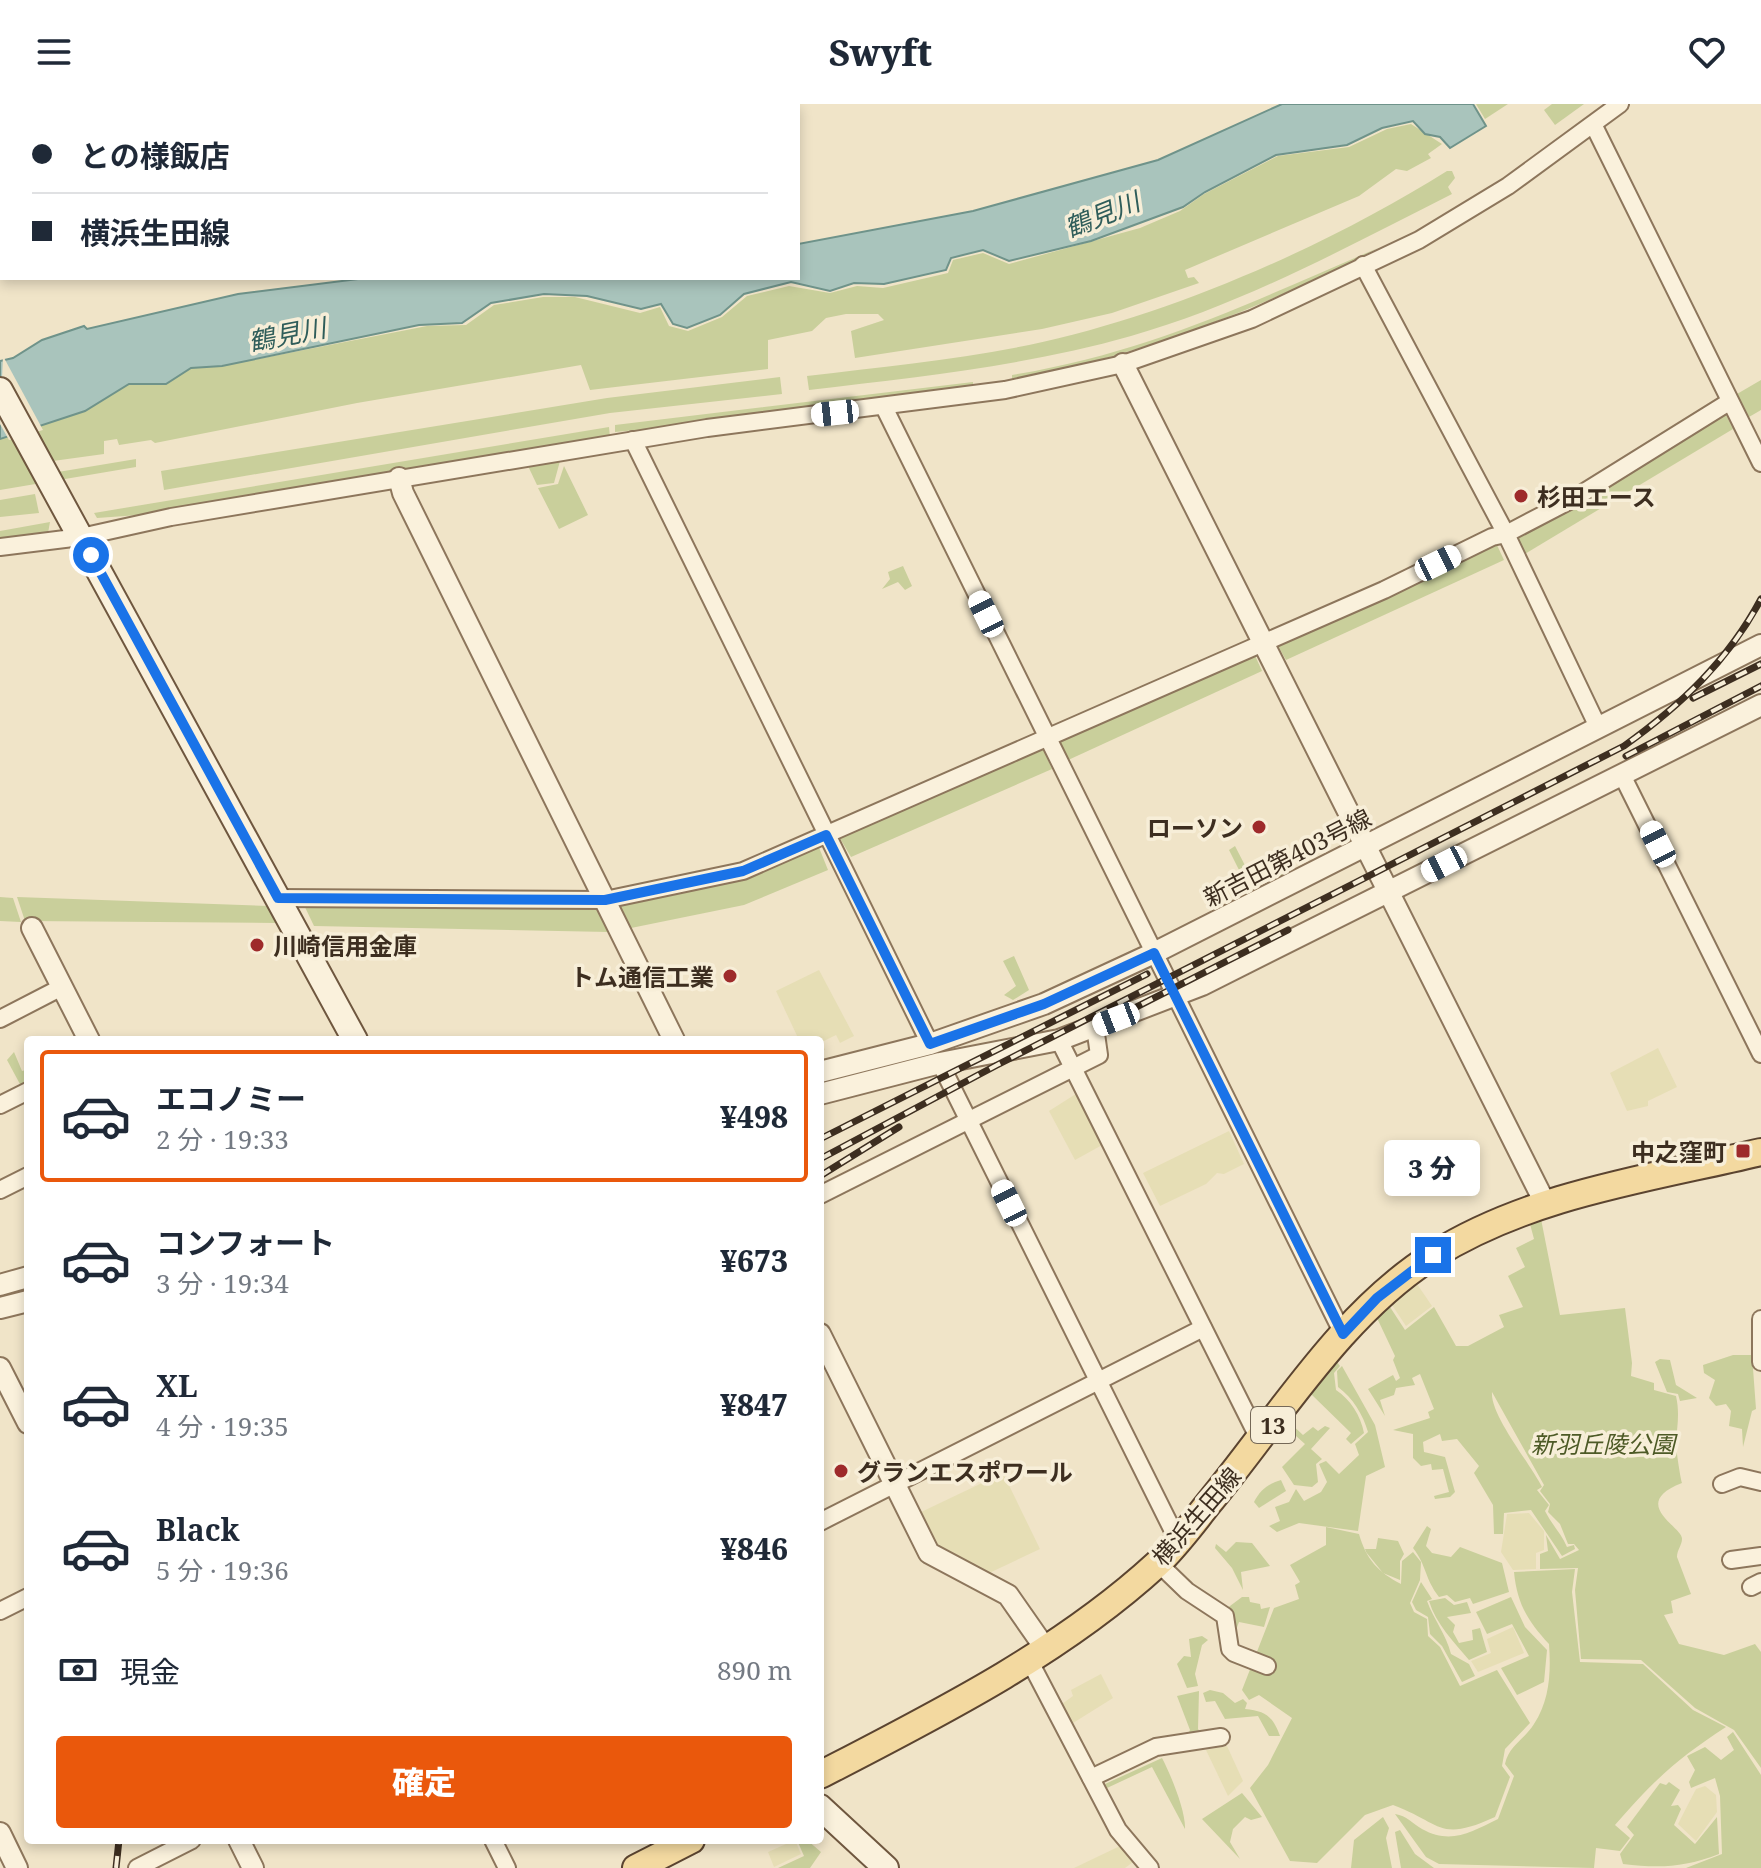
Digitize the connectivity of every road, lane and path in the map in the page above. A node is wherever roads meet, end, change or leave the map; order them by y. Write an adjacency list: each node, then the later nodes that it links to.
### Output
1 (1620, 104): 2 (street)
2 (1594, 126): 3 (street); 6 (street)
3 (1363, 265): 4 (street); 11 (street)
4 (1123, 364): 7 (street); 14 (street)
5 (0, 390): 12 (main road)
6 (1729, 402): 9 (street); 11 (street)
7 (884, 407): 8 (street); 18 (street)
8 (633, 440): 10 (street); 20 (street)
9 (1761, 463)
10 (399, 478): 12 (street); 24 (street)
11 (1506, 534): 14 (street); 17 (street)
12 (81, 537): 13 (street); 23 (main road)
13 (0, 547)
14 (1261, 644): 18 (street); 21 (street)
15 (1761, 645): 17 (street, 新吉田第403号線)
16 (1761, 705): 19 (street)
17 (1598, 727): 21 (street, 新吉田第403号線)
18 (1048, 737): 20 (street); 26 (street)
19 (1622, 775): 22 (street); 36 (street)
20 (826, 835): 24 (street); 35 (street)
21 (1365, 846): 22 (street); 26 (street, 新吉田第403号線)
22 (1387, 892): 28 (street); 48 (street)
23 (278, 898): 24 (street); 32 (main road)
24 (605, 900): 33 (street)
25 (32, 928): 27 (street)
26 (1154, 953): 28 (street); 35 (street, 新吉田第403号線)
27 (62, 987): 29 (street); 31 (street)
28 (1175, 995): 30 (street); 55 (street)
29 (0, 1019)
30 (1095, 1027): 34 (street); 38 (street)
31 (87, 1036)
32 (353, 1036)
33 (672, 1036)
34 (1059, 1040): 37 (street); 38 (street)
35 (930, 1044): 39 (street, 新吉田第403号線)
36 (1761, 1054)
37 (940, 1063): 41 (street); 43 (street)
38 (1073, 1068): 43 (street); 54 (street)
39 (824, 1071)
40 (24, 1093): 42 (street)
41 (824, 1093)
42 (0, 1105)
43 (969, 1122): 47 (street); 59 (street)
44 (1761, 1152): 48 (main road, 横浜生田線 / 13)
45 (24, 1178): 46 (street)
46 (0, 1190)
47 (824, 1193)
48 (1546, 1205): 55 (main road, 横浜生田線 / 13)
49 (24, 1278): 50 (street)
50 (0, 1285)
51 (24, 1302): 52 (street)
52 (0, 1308)
53 (1761, 1319): 57 (street)
54 (1203, 1328): 59 (street); 61 (street)
55 (1343, 1334): 61 (main road, 横浜生田線 / 13)
56 (824, 1342): 63 (street)
57 (1761, 1362)
58 (0, 1368): 60 (street)
59 (1097, 1382): 63 (street); 66 (street)
60 (24, 1415)
61 (1260, 1441): 66 (main road, 横浜生田線 / 13)
62 (1761, 1482): 64 (street)
63 (894, 1484): 65 (street); 72 (street)
64 (1722, 1484)
65 (824, 1520)
66 (1178, 1541): 69 (main road, 横浜生田線 / 13)
67 (1761, 1556): 68 (street)
68 (1731, 1560)
69 (1158, 1563): 72 (main road, 横浜生田線 / 13); 73 (street)
70 (24, 1599): 71 (street)
71 (0, 1611)
72 (1036, 1653): 75 (main road, 横浜生田線 / 13); 76 (street)
73 (1267, 1666)
74 (1221, 1737): 76 (street)
75 (824, 1773)
76 (1091, 1778): 83 (street)
77 (824, 1811): 89 (main road)
78 (0, 1833): 84 (street)
79 (184, 1844): 85 (street)
80 (241, 1844): 86 (street)
81 (495, 1844): 87 (street)
82 (683, 1844): 88 (main road)
83 (1147, 1867)
84 (17, 1868)
85 (137, 1868)
86 (253, 1868)
87 (507, 1868)
88 (636, 1868)
89 (886, 1868)

